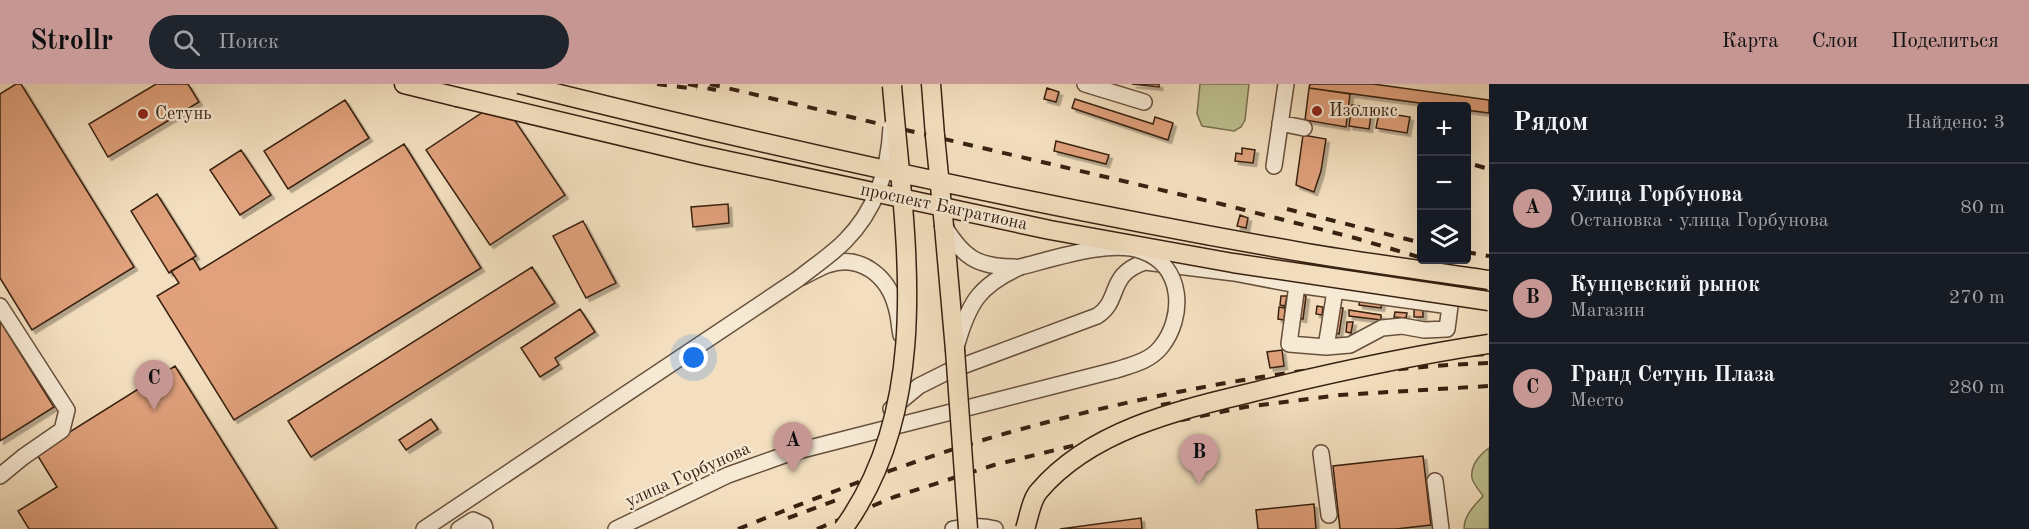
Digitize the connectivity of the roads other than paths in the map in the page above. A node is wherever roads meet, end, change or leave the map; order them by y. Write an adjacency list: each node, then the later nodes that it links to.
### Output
1 (404, 84): 17 (main road, проспект Багратиона, bridge)
2 (519, 84): 14 (main road, проспект Багратиона, bridge)
3 (931, 84): 11 (main road, bridge)
4 (1085, 84): 7 (street)
5 (1286, 84): 8 (street)
6 (892, 85): 13 (street, bridge); 22 (main road, bridge)
7 (1144, 102)
8 (1280, 123): 9 (street); 10 (street)
9 (1304, 128)
10 (1274, 166)
11 (944, 226): 12 (street); 21 (main road)
12 (1020, 267): 21 (street); 23 (street, улица Горбунова, bridge)
13 (798, 279): 22 (street, bridge); 28 (street)
14 (1489, 280)
15 (1297, 285): 16 (street); 20 (street); 23 (street)
16 (1335, 291): 20 (street); 20 (street)
17 (1489, 301)
18 (0, 306): 25 (street)
19 (1489, 344): 36 (main road, bridge)
20 (1326, 347)
21 (955, 350): 34 (main road, bridge)
22 (904, 357): 32 (main road, bridge)
23 (885, 429): 31 (street, улица Горбунова)
24 (1321, 453): 27 (street)
25 (0, 476)
26 (1435, 481): 37 (street)
27 (1327, 520)
28 (424, 529)
29 (459, 529): 30 (street)
30 (485, 529)
31 (616, 529)
32 (843, 529)
33 (952, 529): 35 (street)
34 (968, 529)
35 (995, 529)
36 (1024, 529)
37 (1441, 529)

